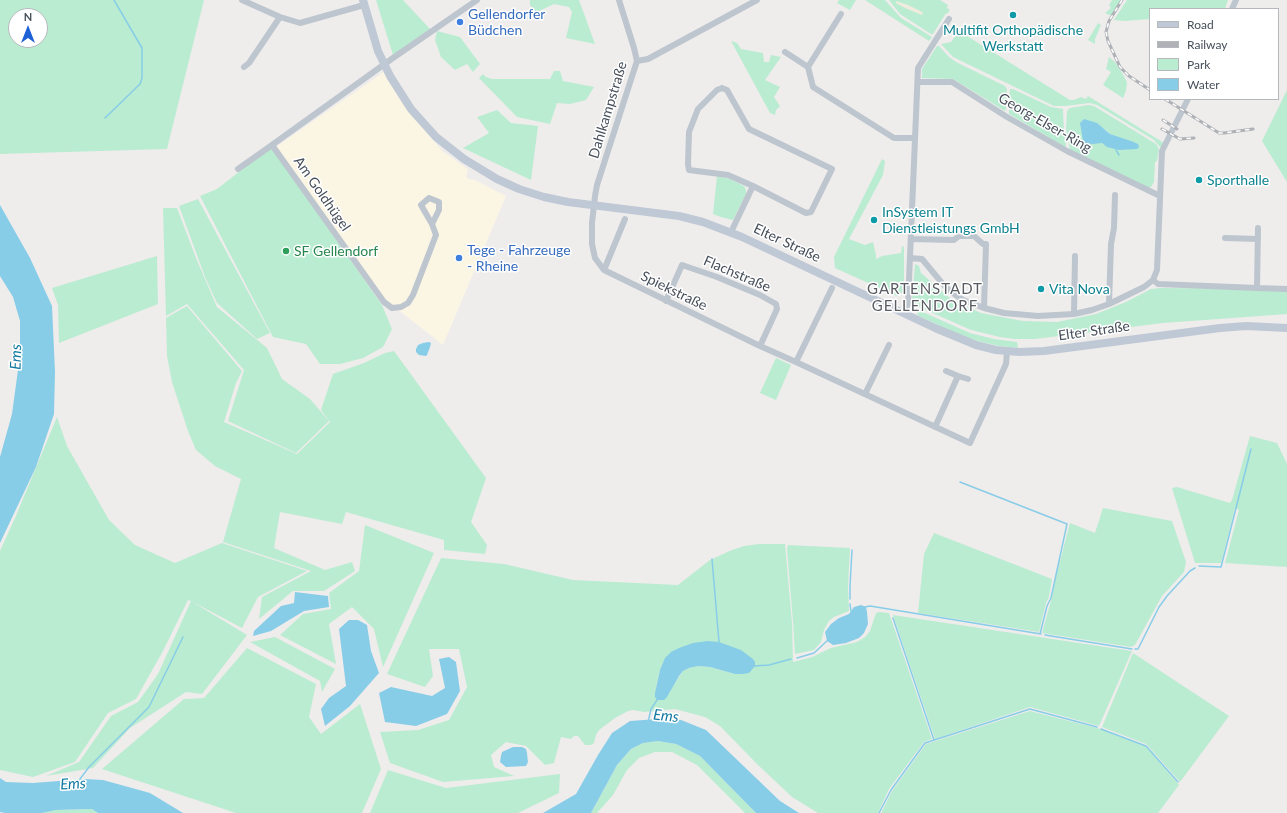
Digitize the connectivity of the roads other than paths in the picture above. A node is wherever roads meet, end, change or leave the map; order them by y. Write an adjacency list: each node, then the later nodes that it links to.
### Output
1 (242, 0): 7 (street)
2 (477, 0): 11 (street)
3 (619, 0): 10 (street, Dahlkampstraße)
4 (757, 0): 10 (street)
5 (363, 3): 7 (street); 11 (main road, Elter Straße)
6 (841, 14): 13 (street)
7 (280, 17): 12 (street)
8 (949, 19): 14 (street)
9 (785, 52): 13 (street)
10 (637, 61): 22 (street, Dahlkampstraße)
11 (384, 65): 17 (street); 22 (main road, Elter Straße)
12 (244, 67)
13 (808, 68): 16 (street)
14 (918, 82): 16 (street); 21 (street, Georg-Elser-Ring)
15 (1188, 100): 21 (street)
16 (915, 138): 28 (street)
17 (272, 145): 18 (street); 24 (street, Am Goldhügel)
18 (238, 169)
19 (753, 186): 19 (street); 26 (street)
20 (1115, 195): 38 (street)
21 (1160, 196): 33 (street)
22 (594, 206): 26 (main road, Elter Straße); 32 (street)
23 (625, 219): 32 (street)
24 (432, 224)
25 (1258, 228): 29 (street)
26 (731, 232): 40 (main road, Elter Straße)
27 (1226, 238): 29 (street)
28 (911, 239): 31 (street); 39 (street)
29 (1258, 239): 35 (street)
30 (1075, 256): 41 (street)
31 (910, 258): 39 (street); 40 (street)
32 (604, 270): 37 (street, Spiekstraße)
33 (1153, 280): 35 (street); 38 (street)
34 (832, 288): 46 (street)
35 (1257, 288): 36 (street)
36 (1287, 290)
37 (666, 301): 44 (street, Spiekstraße); 44 (street, Flachstraße)
38 (1109, 304): 41 (street)
39 (984, 308): 41 (street)
40 (903, 313): 45 (main road, Elter Straße)
41 (1074, 314)
42 (1287, 328): 45 (main road, Elter Straße)
43 (889, 345): 50 (street)
44 (760, 346): 46 (street, Spiekstraße)
45 (1007, 352): 51 (street, Spiekstraße)
46 (796, 362): 50 (street, Spiekstraße)
47 (946, 371): 48 (street)
48 (958, 376): 49 (street); 51 (street)
49 (968, 379)
50 (865, 394): 51 (street, Spiekstraße)
51 (935, 427)

